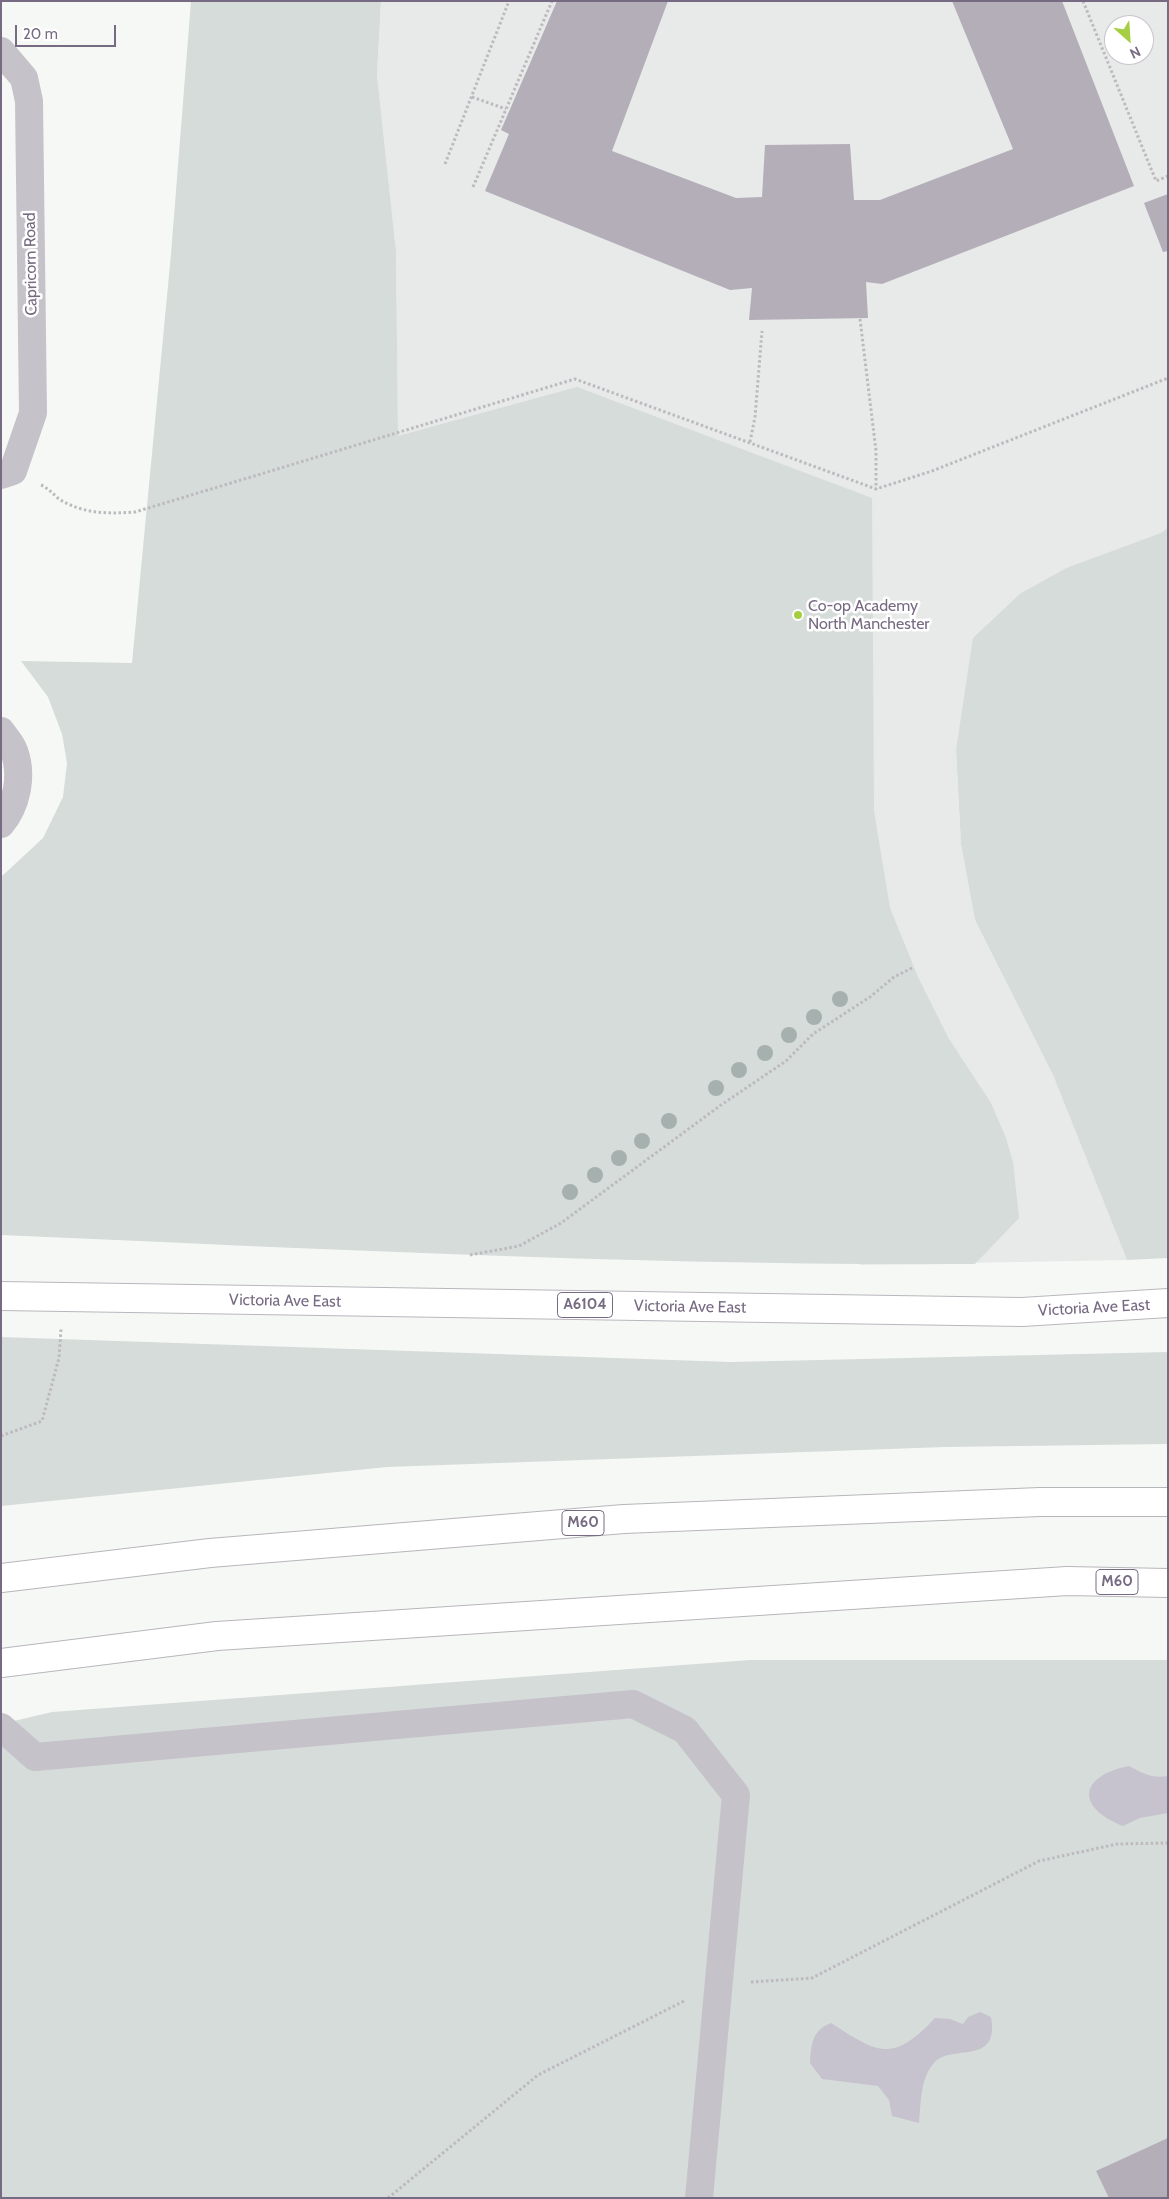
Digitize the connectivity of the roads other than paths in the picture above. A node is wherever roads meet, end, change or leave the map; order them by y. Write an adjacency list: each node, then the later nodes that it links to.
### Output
1 (1, 51): 2 (street, Capricorn Road)
2 (7, 473)
3 (1, 731): 4 (street)
4 (1, 824)
5 (1, 1296): 6 (main road, Victoria Ave East / A6104)
6 (1168, 1304)
7 (1168, 1502): 8 (main road, M60)
8 (1, 1578)
9 (1168, 1583): 10 (main road, M60)
10 (1, 1663)
11 (1, 1727): 12 (street)
12 (699, 2198)

